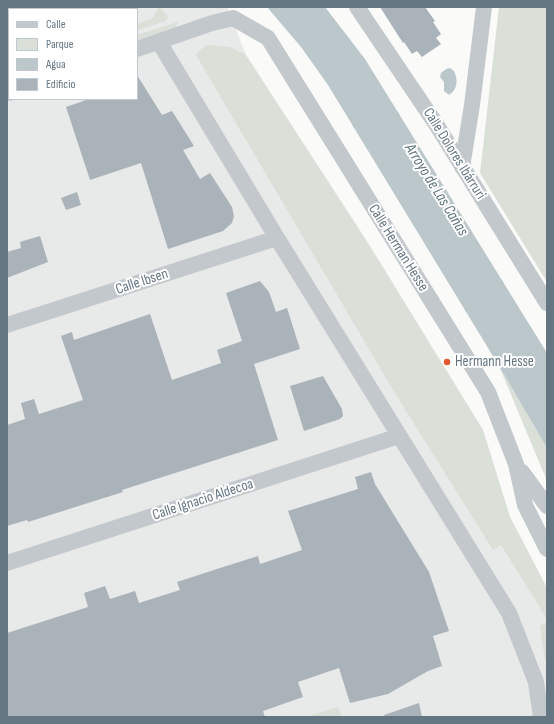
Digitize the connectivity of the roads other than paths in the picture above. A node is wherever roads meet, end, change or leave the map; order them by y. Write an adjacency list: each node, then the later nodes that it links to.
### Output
1 (358, 7): 5 (street, Calle Dolores Ibárruri)
2 (484, 7): 5 (street)
3 (159, 42): 4 (street); 6 (street); 10 (street, Calle Herman Hesse)
4 (138, 49)
5 (462, 166): 7 (street, Calle Dolores Ibárruri)
6 (278, 238): 8 (street, Calle Ibsen); 9 (street)
7 (547, 302)
8 (7, 325)
9 (399, 436): 13 (street, Calle Ignacio Aldecoa); 14 (street)
10 (516, 464): 11 (street, Calle Herman Hesse); 12 (street, Calle Herman Hesse)
11 (547, 506)
12 (547, 549)
13 (7, 564)
14 (541, 717)

